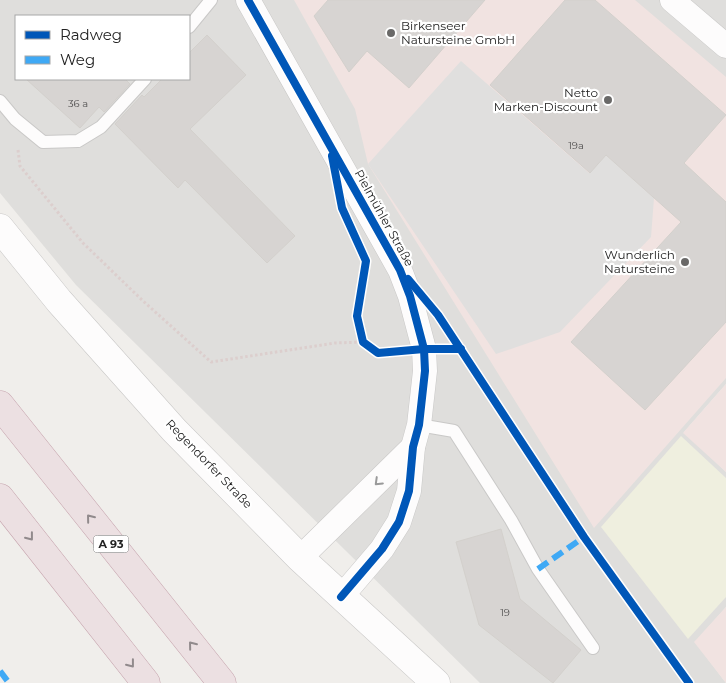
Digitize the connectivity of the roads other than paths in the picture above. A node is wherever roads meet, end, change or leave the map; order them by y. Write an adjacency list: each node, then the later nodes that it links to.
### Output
1 (211, 0): 4 (lane)
2 (248, 0): 10 (street, Pielmühler Straße)
3 (672, 0): 5 (street)
4 (190, 26)
5 (726, 46)
6 (144, 80): 7 (lane)
7 (0, 101)
8 (0, 228): 12 (street, Regendorfer Straße)
9 (0, 405): 16 (highway, A 93, one-way to 9)
10 (416, 436): 12 (street, one-way to 12); 13 (street, Pielmühler Straße); 14 (lane)
11 (0, 498): 15 (highway, one-way to 15)
12 (300, 558): 13 (street, Regendorfer Straße)
13 (341, 597): 17 (street, Regendorfer Straße)
14 (592, 648)
15 (146, 683)
16 (222, 683)
17 (436, 683)

